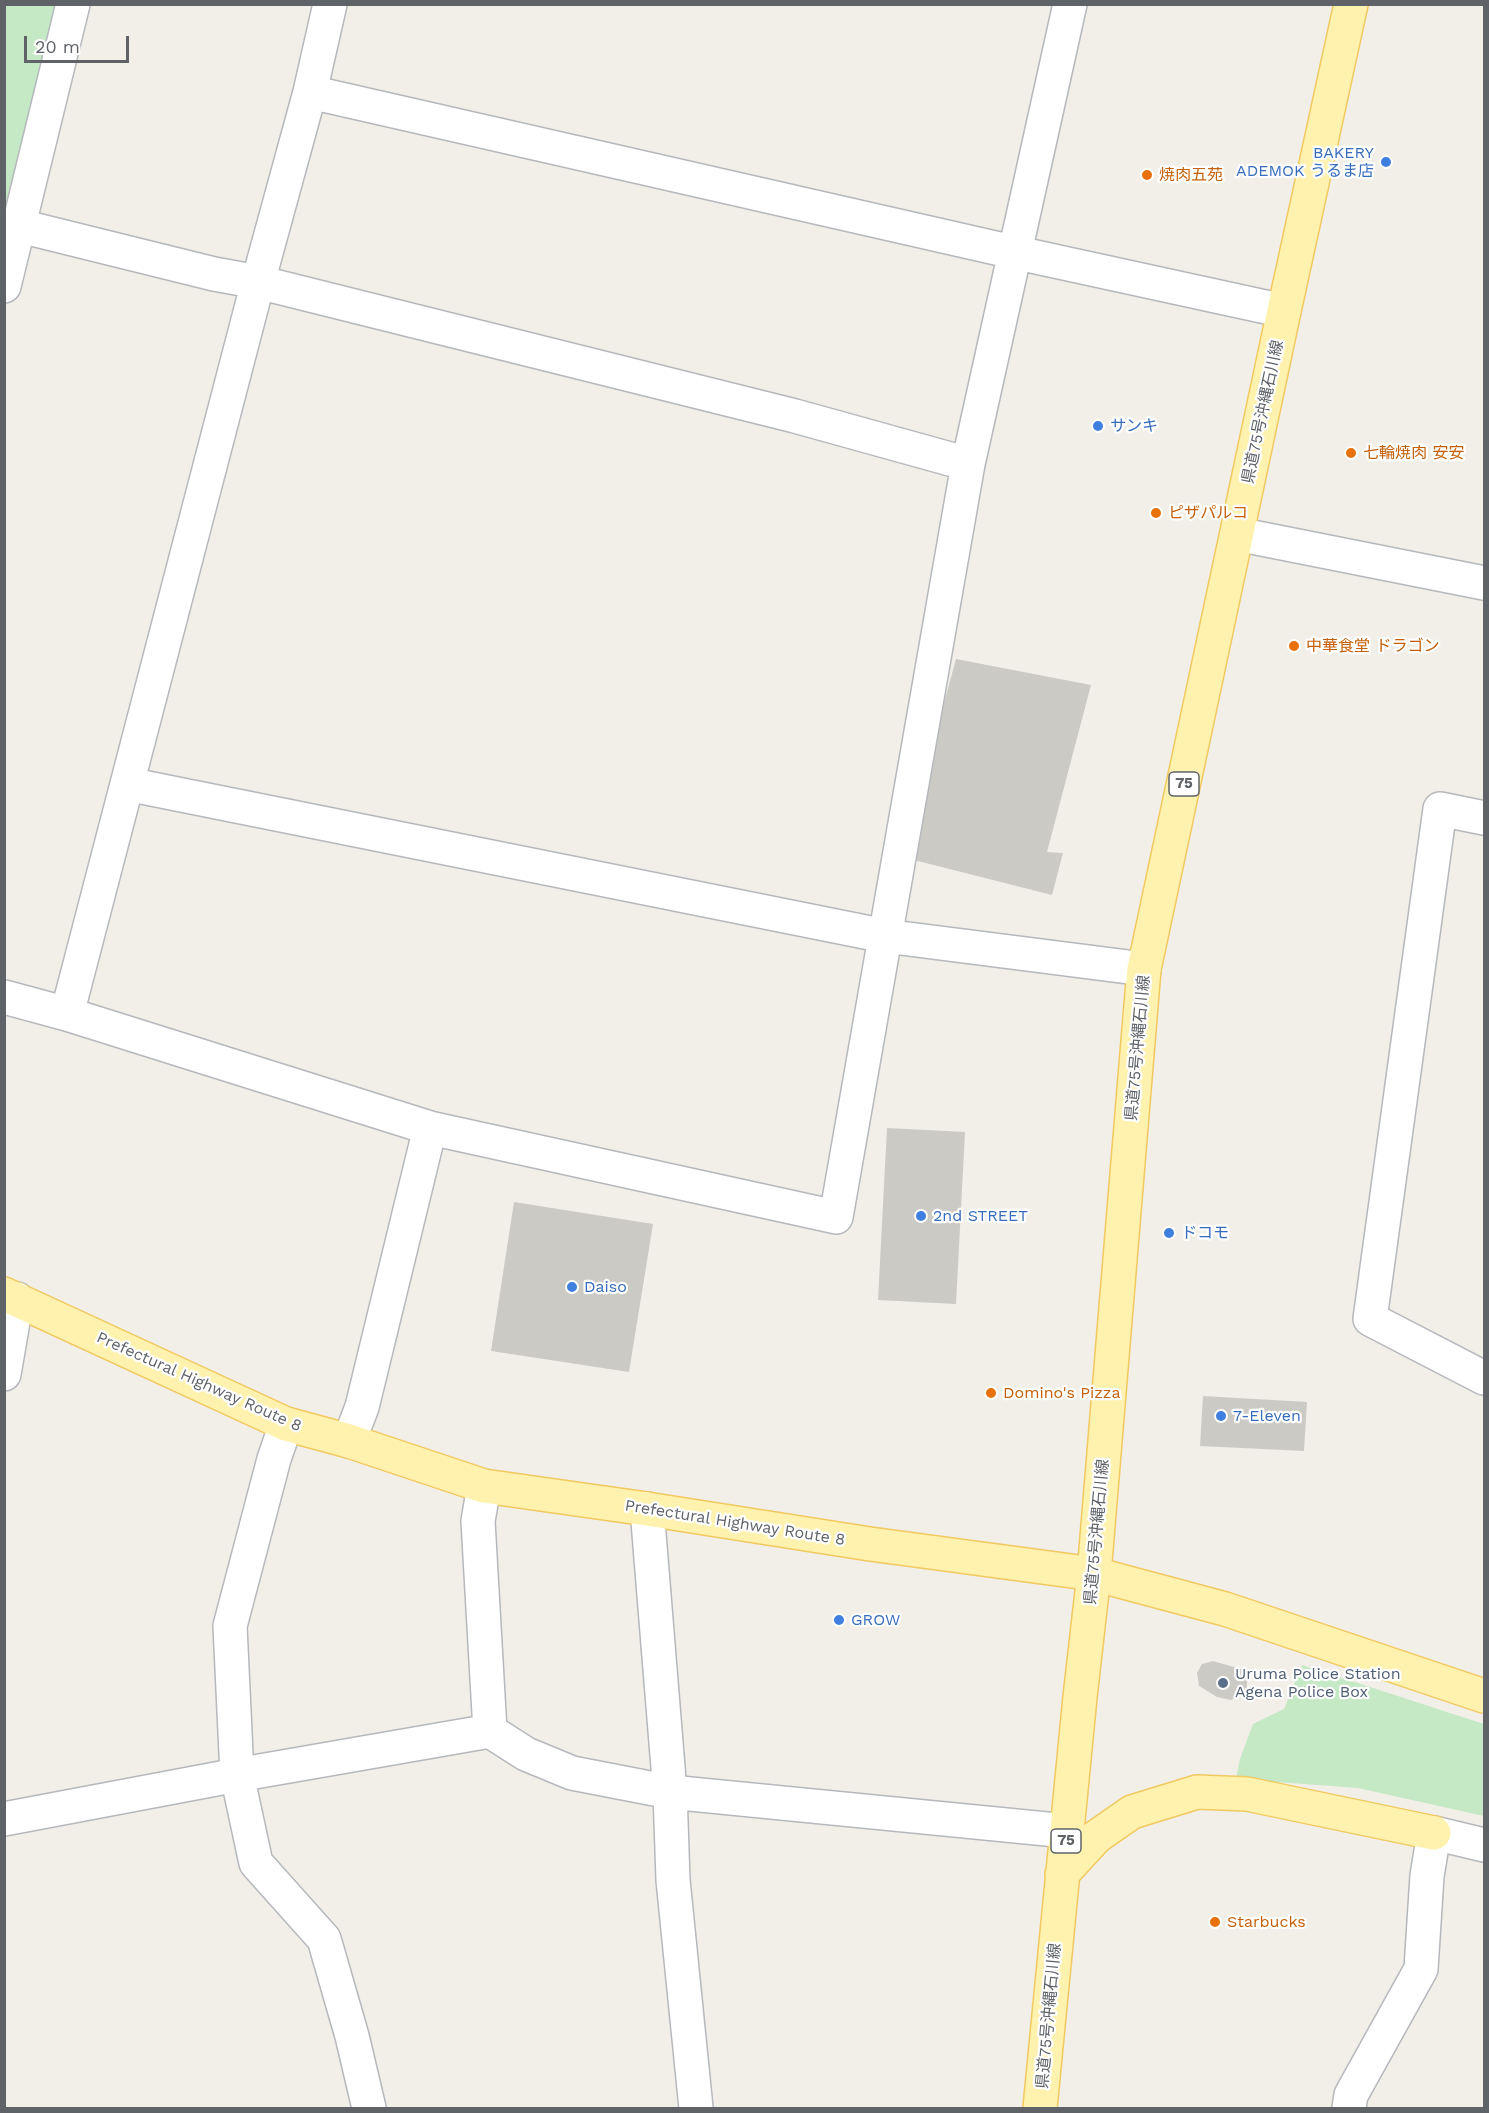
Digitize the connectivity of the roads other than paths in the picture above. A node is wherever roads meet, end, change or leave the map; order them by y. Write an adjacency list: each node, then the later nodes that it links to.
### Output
1 (330, 4): 5 (street)
2 (1070, 4): 7 (street)
3 (1351, 4): 10 (main road, 県道75号沖縄石川線 / 75)
4 (70, 5): 6 (street)
5 (310, 92): 7 (street); 8 (street)
6 (20, 226): 8 (street); 9 (street)
7 (1013, 252): 10 (street); 11 (street)
8 (258, 282): 11 (street); 14 (street)
9 (4, 286)
10 (1284, 311): 12 (main road, 県道75号沖縄石川線 / 75)
11 (968, 464): 16 (street)
12 (1237, 534): 13 (street); 17 (main road, 県道75号沖縄石川線 / 75)
13 (1485, 583)
14 (127, 784): 16 (street); 19 (street)
15 (1485, 818): 23 (street)
16 (885, 936): 17 (street); 20 (street)
17 (1144, 969): 28 (main road, 県道75号沖縄石川線 / 75)
18 (4, 997): 19 (street)
19 (67, 1014): 20 (street)
20 (430, 1128): 25 (street)
21 (11, 1296): 22 (street); 24 (main road, Prefectural Highway Route 8)
22 (4, 1374)
23 (1485, 1378)
24 (286, 1424): 25 (main road, Prefectural Highway Route 8); 31 (street)
25 (349, 1441): 26 (main road, Prefectural Highway Route 8)
26 (484, 1486): 27 (main road, Prefectural Highway Route 8); 30 (street)
27 (647, 1509): 28 (main road, Prefectural Highway Route 8); 32 (street)
28 (1094, 1574): 29 (main road, Prefectural Highway Route 8); 34 (main road, 県道75号沖縄石川線 / 75)
29 (1485, 1696)
30 (490, 1731): 31 (street); 32 (street)
31 (237, 1775): 33 (street); 38 (street)
32 (670, 1792): 34 (street); 39 (street)
33 (4, 1819)
34 (1067, 1831): 37 (main road, 県道75号沖縄石川線 / 75)
35 (1434, 1833): 36 (street); 37 (main road); 41 (street)
36 (1485, 1845)
37 (1062, 1874): 40 (main road, 県道75号沖縄石川線 / 75)
38 (369, 2109)
39 (696, 2109)
40 (1040, 2109)
41 (1349, 2109)

